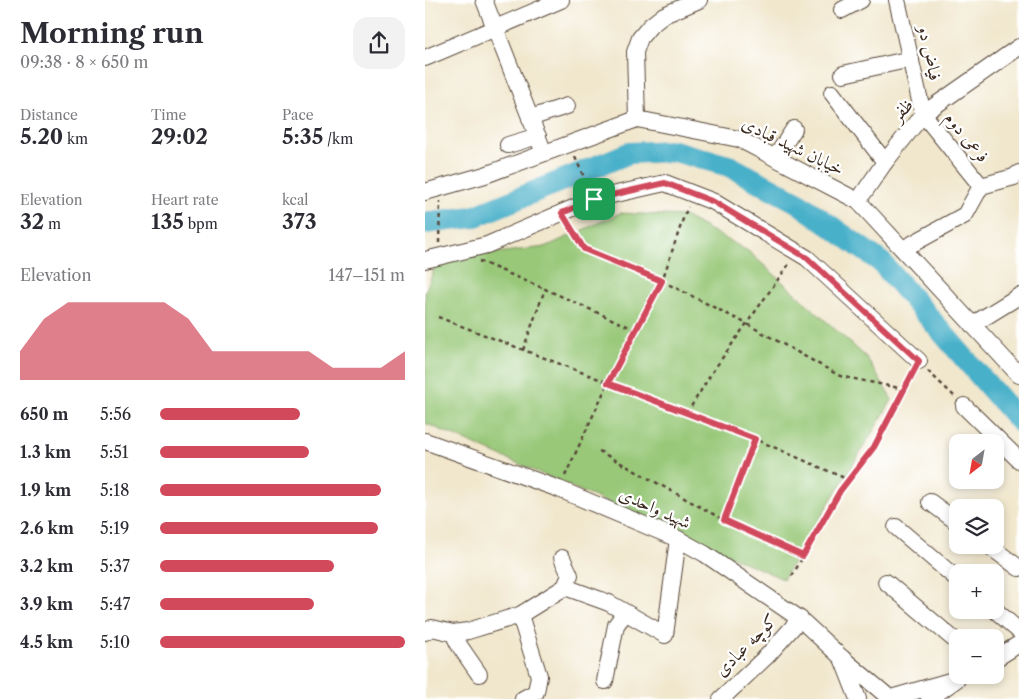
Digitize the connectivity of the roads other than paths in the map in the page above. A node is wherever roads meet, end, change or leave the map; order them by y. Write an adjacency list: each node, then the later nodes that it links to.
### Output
1 (484, 0): 7 (street)
2 (561, 0): 7 (street)
3 (699, 0): 16 (street)
4 (861, 0): 6 (street)
5 (897, 0): 10 (street, فیاض دو)
6 (843, 10)
7 (495, 28): 9 (street); 15 (street)
8 (1019, 47): 14 (street, ظفر)
9 (425, 58)
10 (911, 59): 11 (street); 14 (street, فیاض دو)
11 (843, 74)
12 (832, 93): 22 (street)
13 (567, 106): 15 (street)
14 (923, 114): 22 (street, ظفر); 24 (street, فرعی دوم)
15 (531, 118): 18 (street)
16 (637, 119): 20 (street); 21 (street, خیابان شهید قبادی)
17 (794, 130): 21 (street)
18 (537, 136): 19 (street); 20 (street)
19 (508, 145)
20 (544, 153): 25 (street)
21 (775, 158): 26 (street, خیابان شهید قبادی)
22 (885, 162): 26 (street, ظفر)
23 (1019, 172): 24 (street)
24 (981, 186): 27 (street)
25 (425, 192)
26 (858, 201): 27 (street, خیابان شهید قبادی)
27 (903, 249): 30 (street, خیابان شهید قبادی)
28 (432, 258): 31 (street)
29 (1019, 296): 30 (street)
30 (972, 325): 32 (street, خیابان شهید قبادی)
31 (919, 361)
32 (1019, 375)
33 (965, 406): 35 (street)
34 (425, 441): 39 (street, شهید واحدی)
35 (1019, 460)
36 (930, 502): 37 (street)
37 (949, 516)
38 (896, 527): 43 (street)
39 (678, 539): 46 (street); 49 (street, شهید واحدی)
40 (1000, 554): 42 (street)
41 (562, 558): 45 (street)
42 (1019, 568)
43 (949, 572)
44 (886, 582): 53 (street)
45 (565, 587): 46 (street); 47 (street)
46 (625, 613): 59 (street)
47 (520, 615): 52 (street); 61 (street)
48 (1004, 618): 50 (street)
49 (800, 619): 56 (street, شهید واحدی); 63 (street, کوچه عبادی)
50 (1019, 630)
51 (425, 632): 52 (street)
52 (453, 633): 57 (street)
53 (949, 635)
54 (1019, 644): 55 (street)
55 (1004, 653)
56 (842, 658): 62 (street, شهید واحدی); 64 (street)
57 (479, 674)
58 (949, 680): 62 (street)
59 (605, 681)
60 (951, 684): 66 (street)
61 (530, 695)
62 (889, 697): 65 (street)
63 (721, 699)
64 (858, 699)
65 (863, 699)
66 (929, 699)

